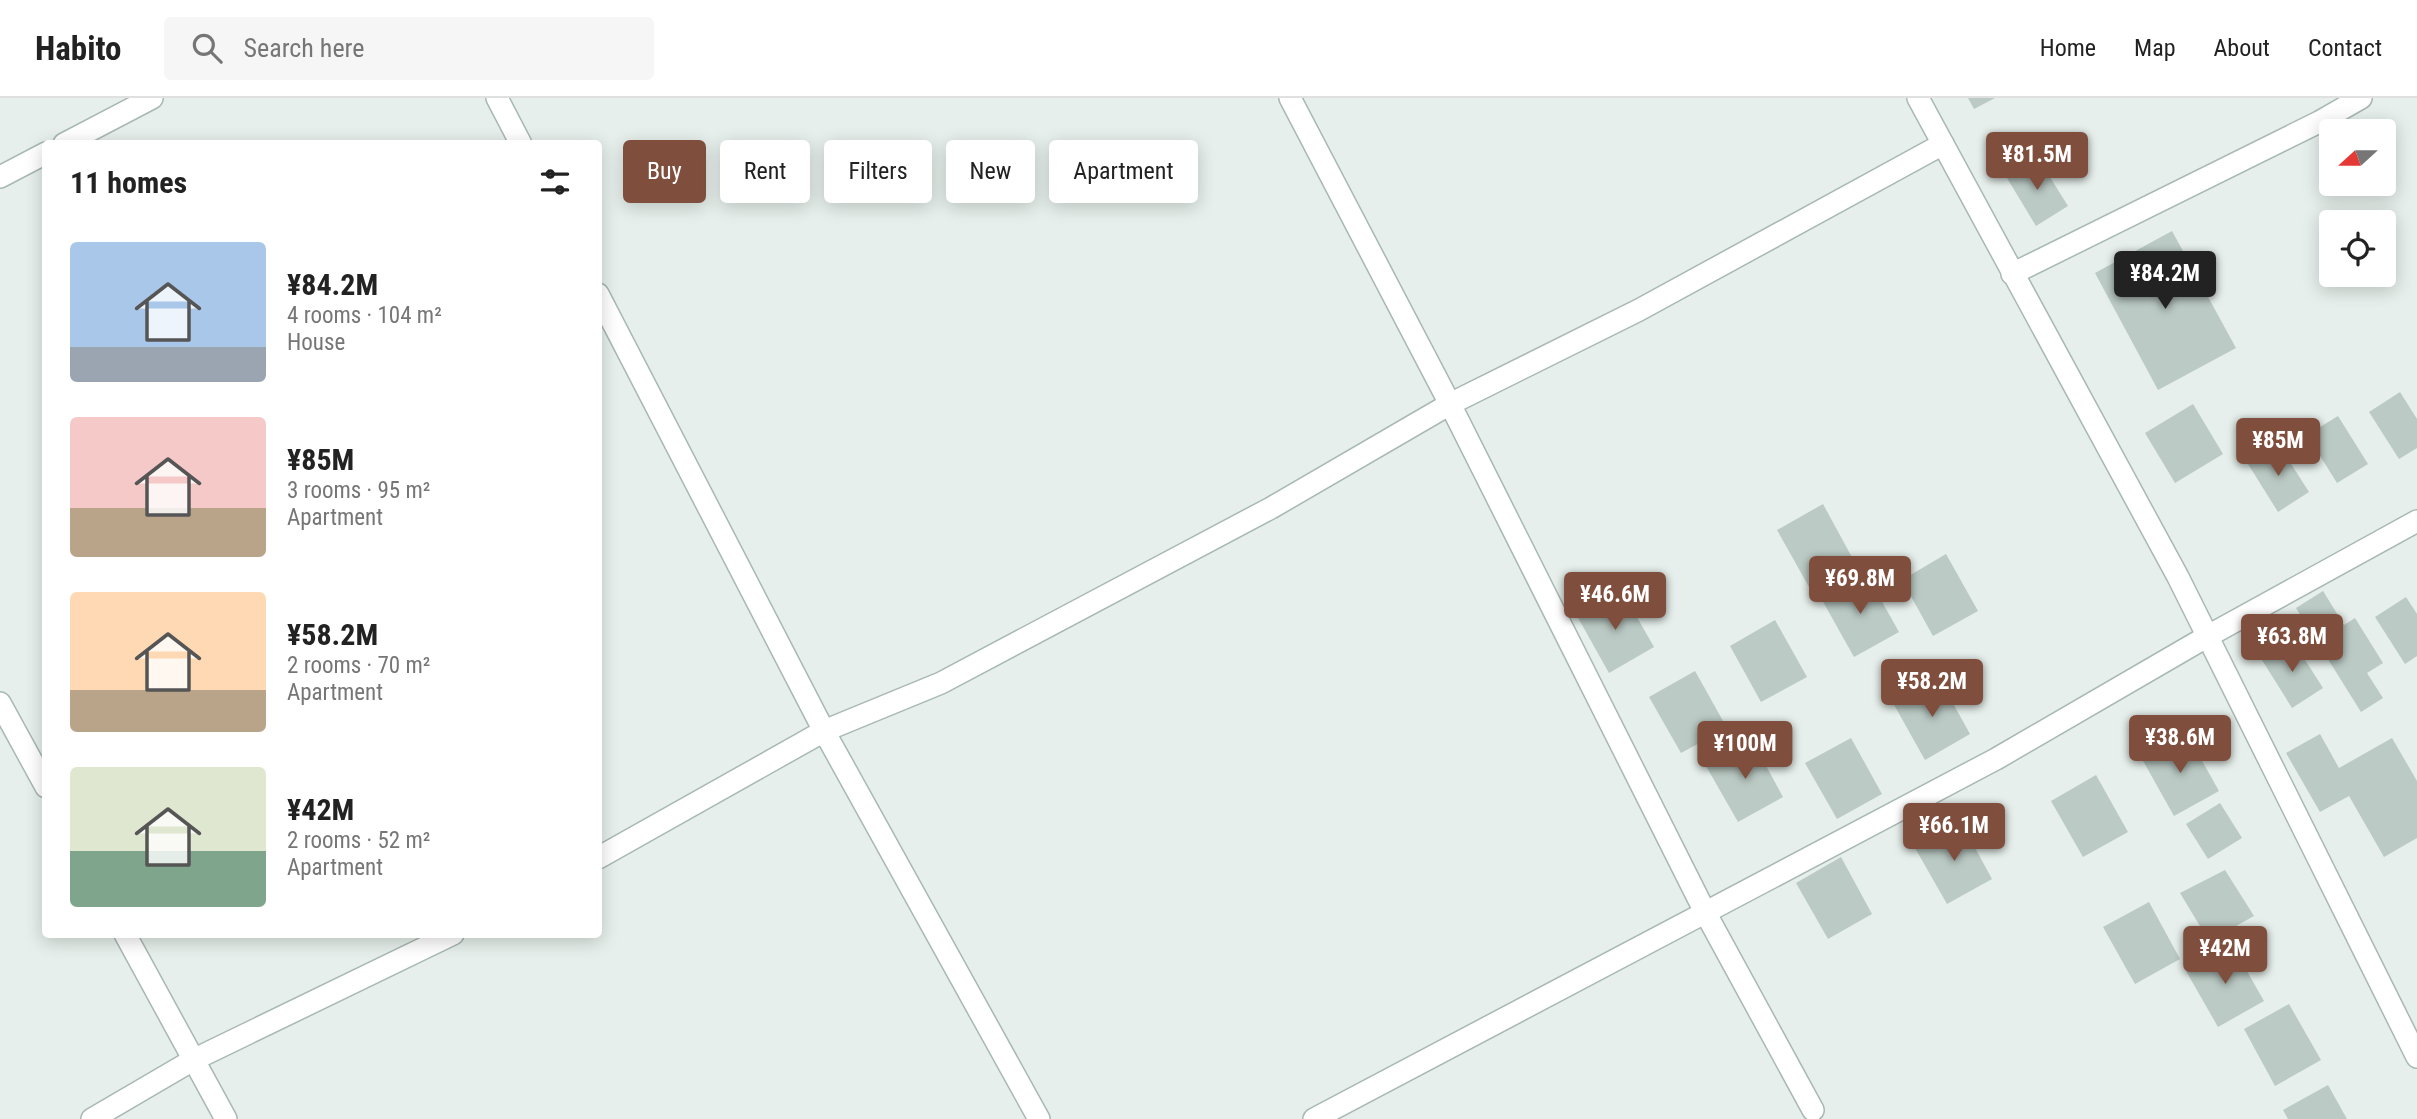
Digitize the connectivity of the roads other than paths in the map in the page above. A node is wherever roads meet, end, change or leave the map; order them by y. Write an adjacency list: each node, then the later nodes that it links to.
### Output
1 (152, 98): 6 (street)
2 (497, 98): 7 (street)
3 (1290, 98): 13 (street)
4 (1918, 98): 8 (street)
5 (2361, 98): 11 (street)
6 (72, 140)
7 (519, 140)
8 (1943, 144): 11 (street); 13 (street)
9 (42, 155): 10 (street)
10 (0, 177)
11 (2011, 274): 15 (street)
12 (602, 302): 17 (street)
13 (1450, 404): 17 (street); 20 (street)
14 (2417, 521): 15 (street)
15 (2208, 636): 20 (street); 23 (street)
16 (0, 703): 18 (street)
17 (824, 731): 19 (street); 28 (street)
18 (42, 780)
19 (602, 856)
20 (1706, 912): 25 (street); 29 (street)
21 (127, 938): 24 (street)
22 (445, 938): 24 (street)
23 (2417, 1057)
24 (193, 1060): 26 (street); 27 (street)
25 (1813, 1110)
26 (92, 1119)
27 (226, 1119)
28 (1039, 1119)
29 (1314, 1119)

